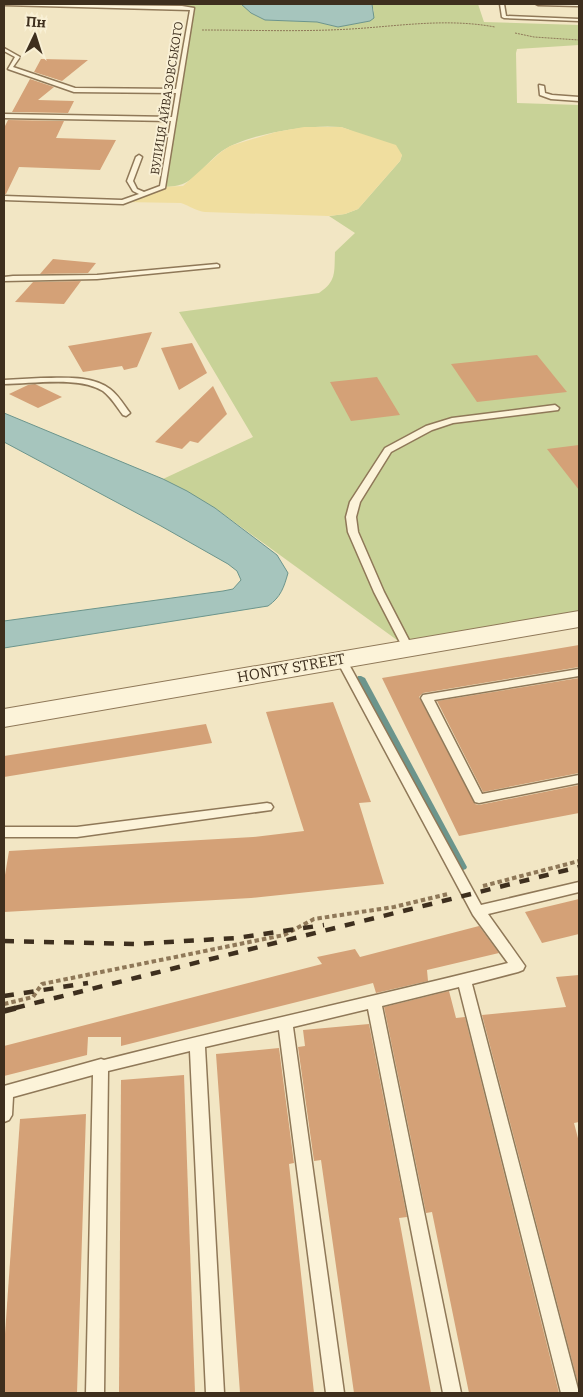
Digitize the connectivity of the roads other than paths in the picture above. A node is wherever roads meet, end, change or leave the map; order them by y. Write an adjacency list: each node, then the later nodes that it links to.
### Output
1 (4, 4): 9 (lane, ВУЛИЦЯ АЙВАЗОВСЬКОГО)
2 (538, 4): 3 (lane)
3 (579, 5)
4 (502, 7): 5 (lane); 6 (lane)
5 (512, 10)
6 (579, 20)
7 (4, 49): 9 (lane)
8 (541, 86): 10 (lane)
9 (179, 91): 12 (lane, ВУЛИЦЯ АЙВАЗОВСЬКОГО)
10 (579, 99)
11 (4, 116): 12 (lane)
12 (174, 119): 14 (lane, ВУЛИЦЯ АЙВАЗОВСЬКОГО)
13 (139, 157): 14 (lane)
14 (144, 194): 15 (lane, ВУЛИЦЯ АЙВАЗОВСЬКОГО)
15 (4, 198)
16 (217, 266): 17 (lane)
17 (4, 279)
18 (4, 382): 20 (lane)
19 (555, 408): 22 (lane)
20 (126, 413)
21 (579, 619): 22 (street, HONTY STREET)
22 (408, 648): 23 (street, HONTY STREET)
23 (341, 660): 25 (street, HONTY STREET); 30 (lane)
24 (579, 672): 26 (lane)
25 (4, 718)
26 (579, 779)
27 (267, 807): 28 (lane)
28 (4, 832)
29 (579, 887): 30 (lane)
30 (478, 911): 31 (lane)
31 (464, 980): 32 (lane); 41 (lane)
32 (374, 1002): 33 (lane); 40 (lane)
33 (285, 1022): 34 (lane); 39 (lane)
34 (197, 1042): 35 (lane); 38 (lane)
35 (101, 1065): 36 (lane); 37 (lane)
36 (4, 1115)
37 (95, 1393)
38 (216, 1393)
39 (335, 1393)
40 (452, 1393)
41 (570, 1393)

